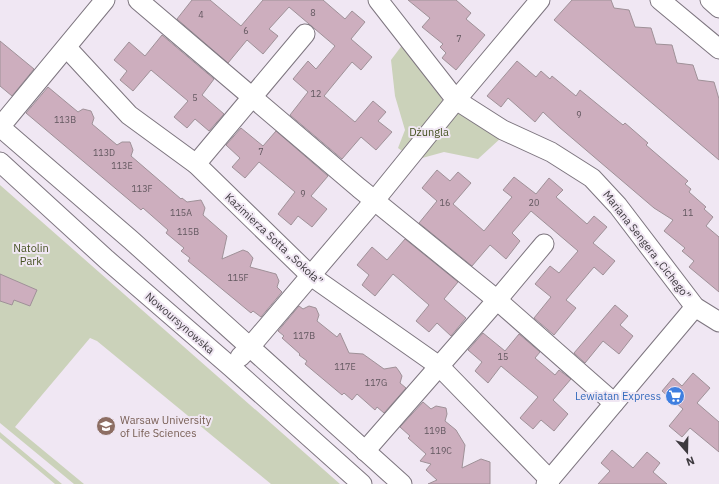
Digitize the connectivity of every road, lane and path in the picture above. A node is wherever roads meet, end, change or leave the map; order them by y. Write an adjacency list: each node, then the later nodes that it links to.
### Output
1 (105, 0): 9 (street)
2 (138, 0): 11 (street)
3 (378, 0): 12 (street, Mariana Sengera „Cichego”)
4 (540, 0): 12 (street)
5 (660, 0): 10 (street)
6 (710, 0): 7 (street)
7 (719, 8)
8 (305, 34): 11 (street)
9 (67, 48): 13 (street); 15 (street, Kazimierza Sotta „Sokoła”)
10 (719, 49)
11 (253, 97): 15 (street); 16 (street)
12 (456, 100): 16 (street); 20 (street, Mariana Sengera „Cichego”)
13 (0, 126): 22 (street)
14 (0, 162): 24 (street, Nowoursynowska)
15 (196, 164): 18 (street, Kazimierza Sotta „Sokoła”)
16 (375, 200): 18 (street); 19 (street)
17 (544, 244): 19 (street)
18 (311, 276): 22 (street); 23 (street, Kazimierza Sotta „Sokoła”)
19 (497, 300): 23 (street); 25 (street)
20 (695, 307): 21 (street, Mariana Sengera „Cichego”); 25 (street)
21 (719, 322)
22 (249, 348): 24 (street); 26 (street)
23 (439, 366): 26 (street); 27 (street, Kazimierza Sotta „Sokoła”)
24 (231, 367): 28 (street, Nowoursynowska)
25 (614, 404): 27 (street)
26 (365, 451): 29 (street)
27 (548, 482)
28 (362, 484)
29 (402, 484)

